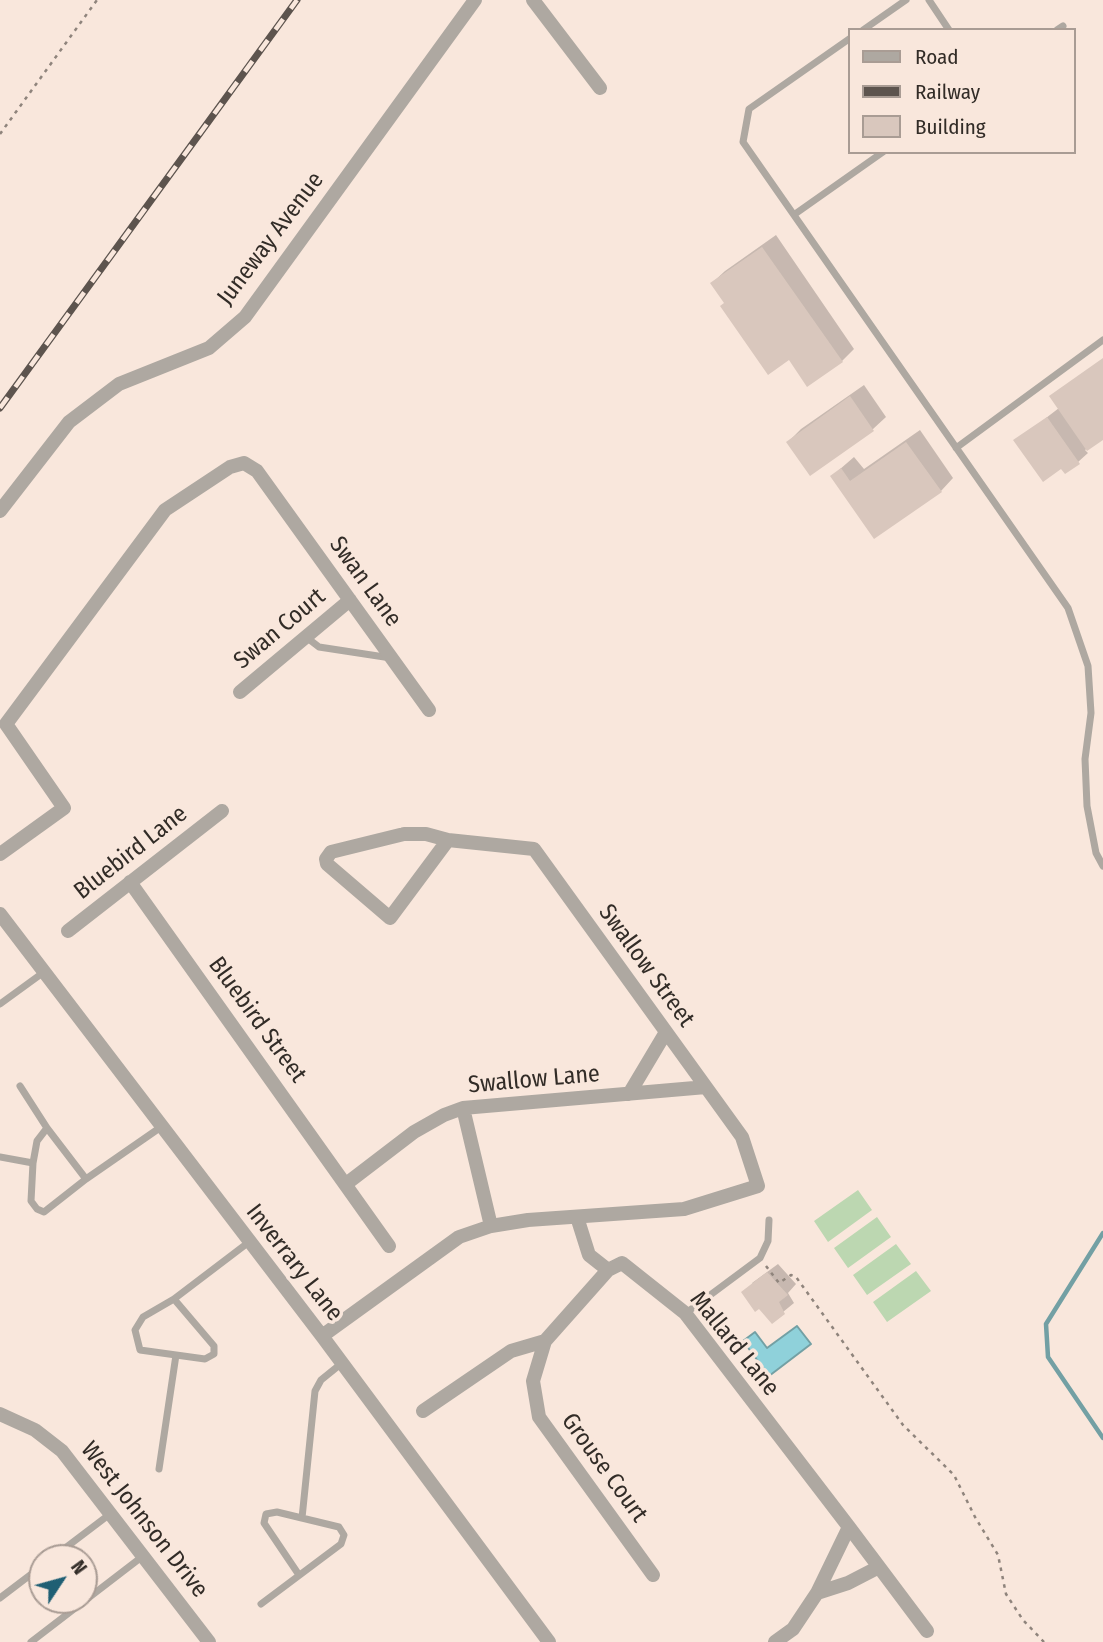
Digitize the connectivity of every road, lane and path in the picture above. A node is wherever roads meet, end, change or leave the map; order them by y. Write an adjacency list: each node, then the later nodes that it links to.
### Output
1 (97, 0): 10 (path)
2 (475, 0): 15 (street, Juneway Avenue)
3 (533, 0): 9 (street)
4 (906, 0): 6 (lane)
5 (929, 0): 7 (lane)
6 (866, 28)
7 (948, 28)
8 (848, 40): 12 (lane)
9 (600, 88)
10 (0, 134)
11 (880, 154): 12 (lane)
12 (795, 214): 14 (lane)
13 (1103, 340): 14 (lane)
14 (956, 448): 24 (lane)
15 (0, 511)
16 (350, 600): 17 (street, Swan Court); 18 (street, Swan Lane); 23 (street, Swan Lane)
17 (306, 637): 18 (lane); 19 (street, Swan Court)
18 (391, 658): 20 (street, Swan Lane)
19 (240, 692)
20 (429, 710)
21 (222, 811): 25 (street, Bluebird Lane)
22 (448, 840): 22 (street, Swallow Street); 30 (street, Swallow Street)
23 (0, 854)
24 (1103, 866)
25 (130, 882): 27 (street, Bluebird Lane); 40 (street, Bluebird Street)
26 (0, 914): 28 (street, Inverrary Lane)
27 (68, 931)
28 (44, 972): 29 (lane); 35 (street, Inverrary Lane)
29 (0, 1004)
30 (666, 1032): 32 (street, Swallow Street); 33 (street)
31 (20, 1086): 36 (lane)
32 (706, 1087): 33 (street, Swallow Lane); 41 (street, Swallow Street)
33 (629, 1094): 34 (street, Swallow Lane)
34 (463, 1108): 40 (street, Swallow Lane); 43 (street)
35 (161, 1127): 39 (lane); 44 (street, Inverrary Lane)
36 (47, 1128): 38 (lane); 39 (lane)
37 (0, 1157): 38 (lane)
38 (33, 1163): 39 (lane)
39 (86, 1180)
40 (346, 1184): 45 (street, Bluebird Street)
41 (577, 1217): 43 (street); 47 (street)
42 (769, 1220): 46 (lane)
43 (491, 1226): 50 (street)
44 (248, 1242): 48 (lane); 50 (street, Inverrary Lane)
45 (389, 1246)
46 (760, 1258): 49 (lane); 74 (path)
47 (608, 1270): 49 (street, Mallard Lane); 51 (street)
48 (174, 1298): 52 (lane); 52 (lane)
49 (685, 1313): 59 (street, Mallard Lane)
50 (322, 1336): 53 (street, Inverrary Lane)
51 (545, 1341): 54 (street); 64 (street, Grouse Court)
52 (176, 1354): 56 (lane)
53 (342, 1363): 58 (lane); 72 (street, Inverrary Lane)
54 (423, 1411)
55 (0, 1414): 57 (street, West Johnson Drive)
56 (159, 1469)
57 (111, 1513): 60 (lane); 61 (street, West Johnson Drive)
58 (302, 1518): 63 (lane); 63 (lane)
59 (849, 1527): 62 (street, Mallard Lane); 66 (street)
60 (70, 1544)
61 (143, 1556): 70 (lane); 71 (street, West Johnson Drive)
62 (879, 1567): 66 (street); 69 (street, Mallard Lane)
63 (299, 1575): 68 (lane)
64 (653, 1575)
65 (28, 1577): 67 (lane)
66 (817, 1593): 73 (street)
67 (0, 1598)
68 (261, 1604)
69 (927, 1631)
70 (31, 1642)
71 (209, 1642)
72 (549, 1642)
73 (775, 1642)
74 (1044, 1642)

